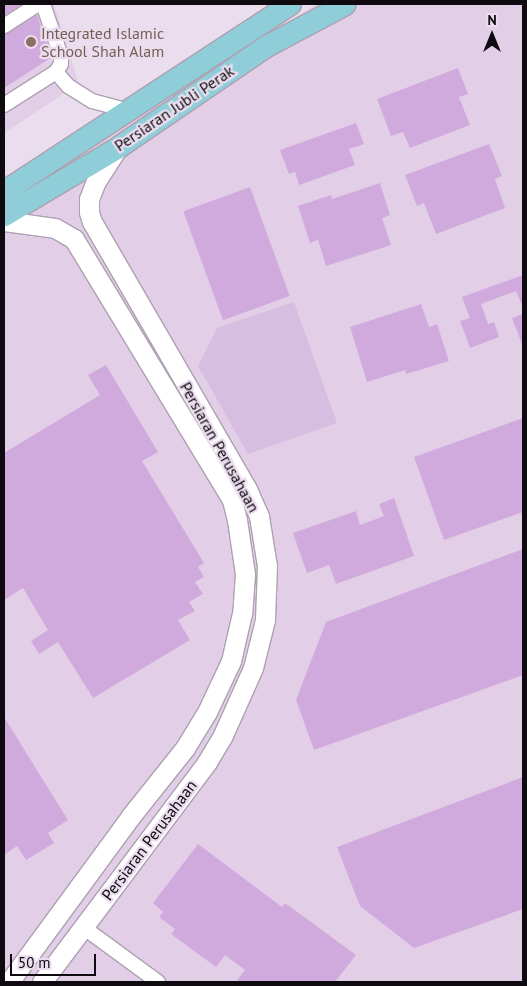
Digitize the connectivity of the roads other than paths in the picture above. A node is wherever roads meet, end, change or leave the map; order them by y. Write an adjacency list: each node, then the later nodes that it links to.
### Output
1 (38, 4): 5 (street)
2 (43, 4): 6 (street)
3 (290, 4): 8 (main road, Persiaran Jubli Perak)
4 (345, 4): 9 (main road, Persiaran Jubli Perak)
5 (4, 26)
6 (56, 72): 7 (street); 8 (street)
7 (4, 105)
8 (126, 110): 10 (main road, Persiaran Jubli Perak)
9 (118, 147): 11 (main road, Persiaran Jubli Perak); 13 (main road, Persiaran Perusahaan)
10 (4, 191)
11 (4, 214)
12 (4, 221): 14 (main road, Persiaran Perusahaan)
13 (83, 927): 15 (main road, Persiaran Perusahaan); 16 (street)
14 (9, 982)
15 (42, 982)
16 (158, 982)

